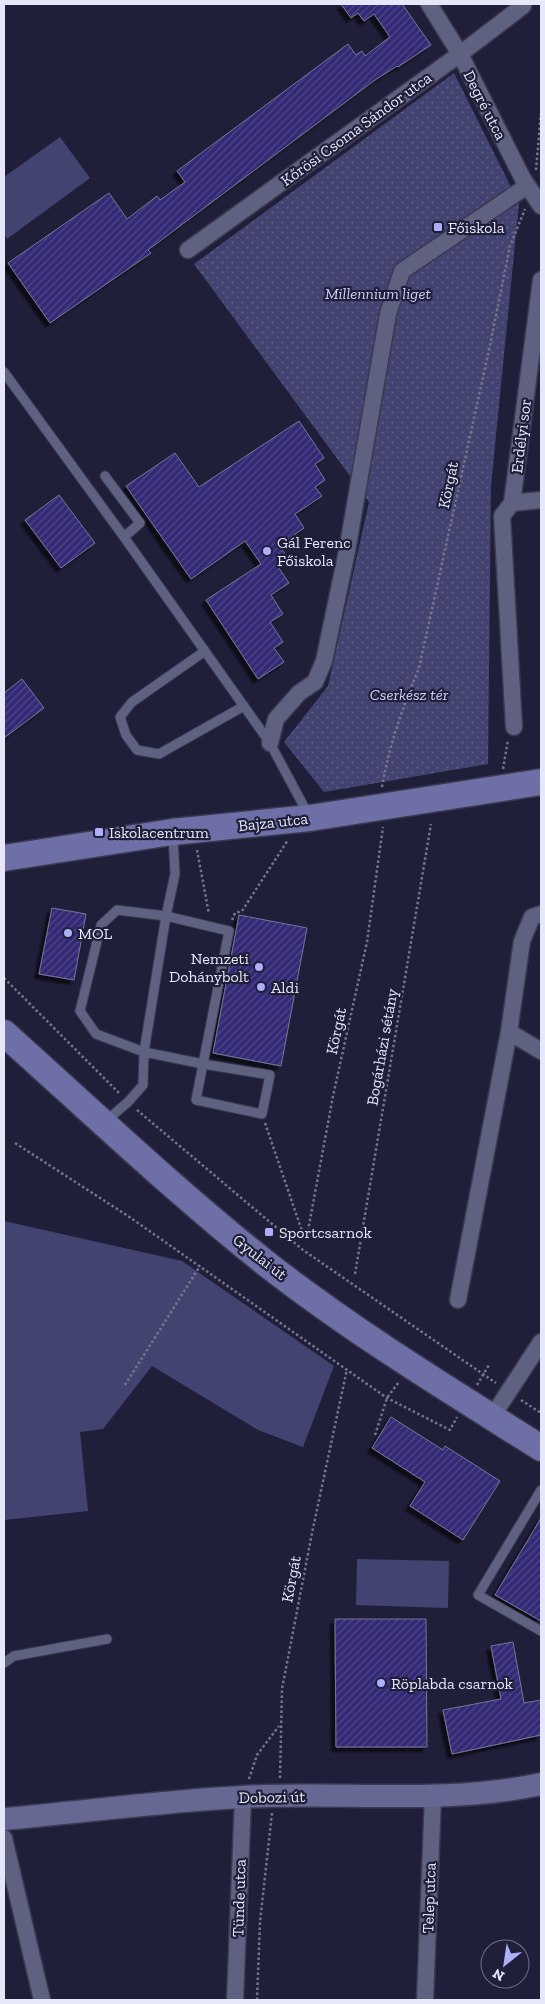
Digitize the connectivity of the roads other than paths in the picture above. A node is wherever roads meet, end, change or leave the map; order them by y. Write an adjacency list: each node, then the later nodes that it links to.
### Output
1 (429, 4): 3 (street, Degré utca)
2 (524, 6): 3 (street, Kőrösi Csoma Sándor utca)
3 (460, 54): 4 (street, Degré utca); 6 (street, Kőrösi Csoma Sándor utca)
4 (527, 186): 5 (street, Degré utca); 16 (street)
5 (541, 206)
6 (188, 250)
7 (541, 280): 11 (street, Erdélyi sor)
8 (4, 372): 12 (lane)
9 (105, 476): 12 (lane)
10 (541, 500): 11 (street)
11 (507, 509): 15 (street, Erdélyi sor)
12 (124, 537): 13 (lane)
13 (205, 651): 14 (lane); 14 (lane)
14 (244, 706): 16 (lane)
15 (514, 727)
16 (270, 743): 18 (lane)
17 (541, 782): 18 (main road, Bajza utca)
18 (306, 818): 19 (main road, Bajza utca)
19 (184, 831): 20 (main road, Bajza utca); 22 (lane)
20 (4, 858)
21 (537, 915): 23 (street)
22 (166, 916): 26 (lane); 26 (lane); 27 (lane)
23 (509, 1032): 25 (street); 29 (street)
24 (4, 1033): 28 (main road, Gyulai út)
25 (541, 1051)
26 (144, 1052): 27 (lane); 28 (lane)
27 (203, 1064): 27 (lane)
28 (104, 1123): 31 (main road, Gyulai út)
29 (458, 1300)
30 (541, 1342): 31 (street)
31 (492, 1416): 32 (main road, Gyulai út)
32 (541, 1448)
33 (541, 1490): 34 (lane)
34 (541, 1631)
35 (107, 1638): 36 (lane)
36 (4, 1663)
37 (541, 1784): 38 (main road, Dobozi út)
38 (433, 1796): 39 (main road, Dobozi út); 44 (street, Telep utca)
39 (243, 1797): 40 (main road, Dobozi út); 43 (street, Tünde utca)
40 (4, 1819)
41 (4, 1838): 42 (street)
42 (42, 2000)
43 (236, 2000)
44 (424, 2000)

